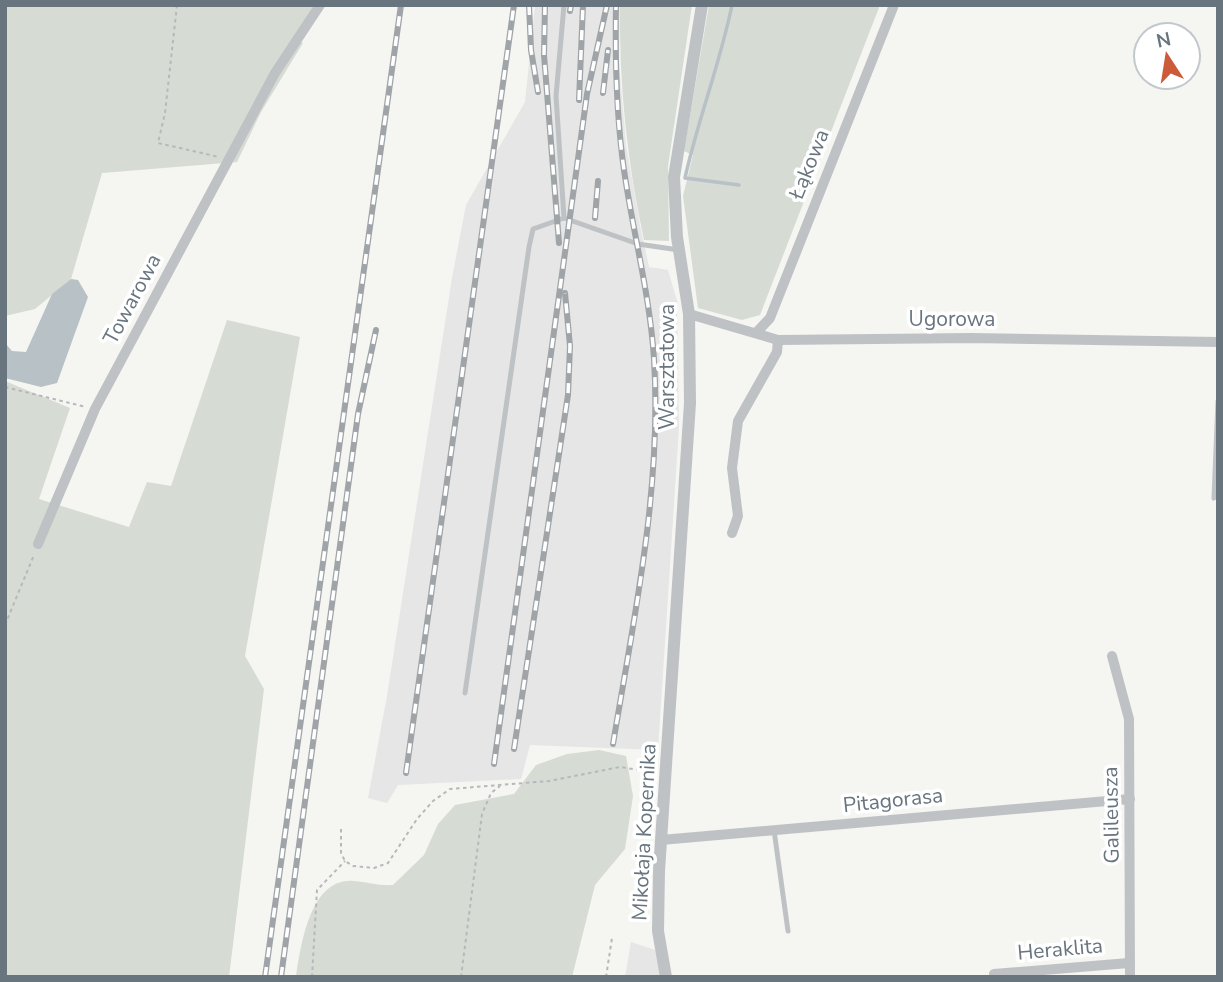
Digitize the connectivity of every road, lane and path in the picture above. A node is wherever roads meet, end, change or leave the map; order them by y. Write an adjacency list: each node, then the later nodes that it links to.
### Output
1 (177, 5): 6 (path)
2 (320, 5): 6 (street, Towarowa)
3 (564, 5): 7 (lane)
4 (702, 5): 8 (street, Warsztatowa)
5 (894, 5): 10 (street, Łąkowa)
6 (227, 159): 15 (street, Towarowa)
7 (564, 218): 8 (lane); 21 (lane)
8 (679, 250): 9 (street, Warsztatowa)
9 (689, 314): 10 (street, Ugorowa); 22 (street, Warsztatowa)
10 (756, 333): 11 (street, Ugorowa)
11 (778, 340): 12 (street, Ugorowa); 17 (street)
12 (1218, 342)
13 (5, 387): 15 (path)
14 (1218, 401): 16 (lane)
15 (96, 409): 18 (street, Towarowa)
16 (1214, 498)
17 (732, 533)
18 (38, 544): 19 (path)
19 (5, 625)
20 (1112, 656): 25 (street, Galileusza)
21 (465, 693)
22 (668, 732): 23 (street, Mikołaja Kopernika)
23 (665, 774): 24 (path); 28 (street, Mikołaja Kopernika)
24 (505, 784): 29 (path); 35 (path)
25 (1130, 799): 27 (street, Pitagorasa); 32 (street, Galileusza)
26 (341, 829): 29 (path)
27 (774, 830): 28 (street, Pitagorasa); 30 (lane)
28 (661, 840): 37 (street, Mikołaja Kopernika)
29 (345, 862): 34 (path)
30 (788, 931)
31 (612, 938): 36 (path)
32 (1129, 963): 33 (street, Heraklita); 38 (street, Galileusza)
33 (994, 974)
34 (312, 977)
35 (461, 977)
36 (606, 977)
37 (666, 977)
38 (1130, 977)

